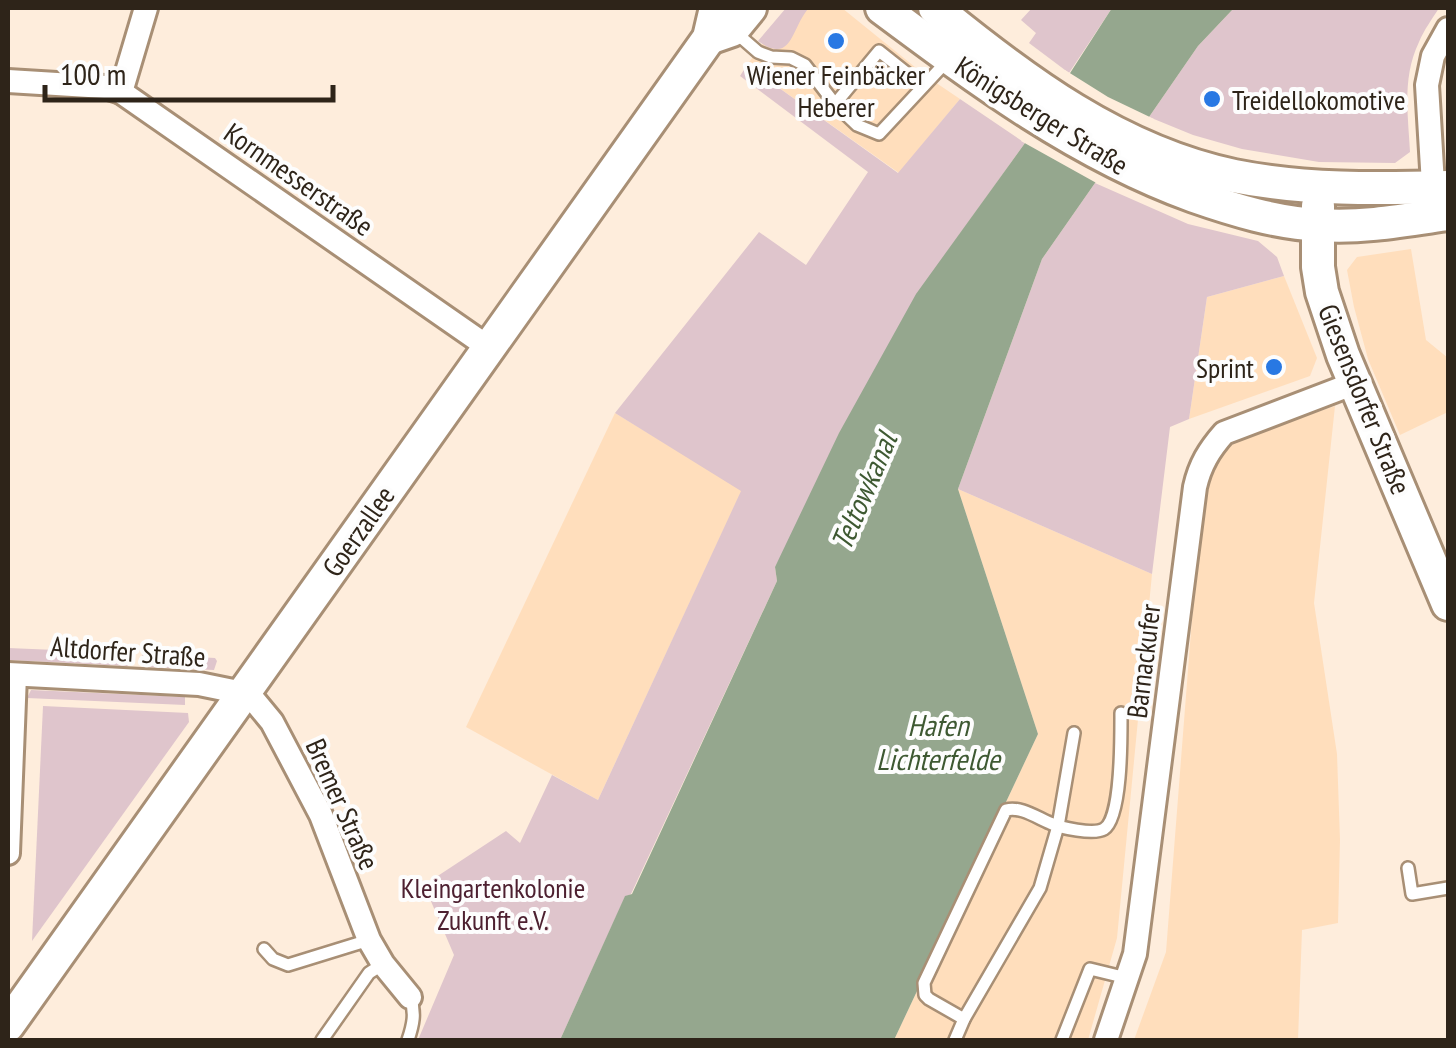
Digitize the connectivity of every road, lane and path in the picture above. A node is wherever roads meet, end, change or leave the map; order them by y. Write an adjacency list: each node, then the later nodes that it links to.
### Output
1 (146, 8): 10 (street)
2 (882, 8): 6 (main road, Königsberger Straße)
3 (935, 8): 7 (main road, Königsberger Straße)
4 (727, 20): 11 (lane); 16 (main road, Goerzallee)
5 (1448, 29): 14 (street)
6 (950, 58): 7 (main road, Königsberger Straße); 9 (lane)
7 (1002, 79): 12 (main road, Königsberger Straße)
8 (8, 81): 10 (street, Kornmesserstraße)
9 (922, 86): 11 (lane); 11 (lane)
10 (121, 92): 16 (street, Kornmesserstraße)
11 (836, 104)
12 (1168, 171): 13 (main road, Königsberger Straße); 15 (main road, Königsberger Straße)
13 (1318, 186): 14 (main road, Königsberger Straße); 15 (main road, Giesensdorfer Straße)
14 (1441, 201): 15 (main road, Königsberger Straße)
15 (1318, 225): 17 (main road, Giesensdorfer Straße)
16 (488, 348): 20 (main road, Goerzallee)
17 (1355, 383): 18 (main road, Giesensdorfer Straße); 31 (street, Barnackufer)
18 (1448, 604)
19 (11, 674): 20 (street, Altdorfer Straße); 23 (street)
20 (244, 693): 28 (street, Bremer Straße); 34 (main road, Goerzallee)
21 (1121, 713): 24 (lane)
22 (1074, 733): 24 (lane)
23 (8, 822): 25 (street)
24 (1058, 826): 33 (lane); 33 (lane)
25 (8, 853)
26 (1408, 868): 27 (lane)
27 (1448, 888)
28 (369, 940): 29 (lane); 30 (street, Bremer Straße)
29 (264, 949)
30 (383, 964): 32 (street, Bremer Straße); 35 (lane)
31 (1127, 978): 38 (lane); 39 (street, Barnackufer)
32 (410, 997): 36 (lane)
33 (964, 1019): 37 (lane)
34 (8, 1025)
35 (322, 1040)
36 (408, 1040)
37 (955, 1040)
38 (1062, 1040)
39 (1106, 1040)

